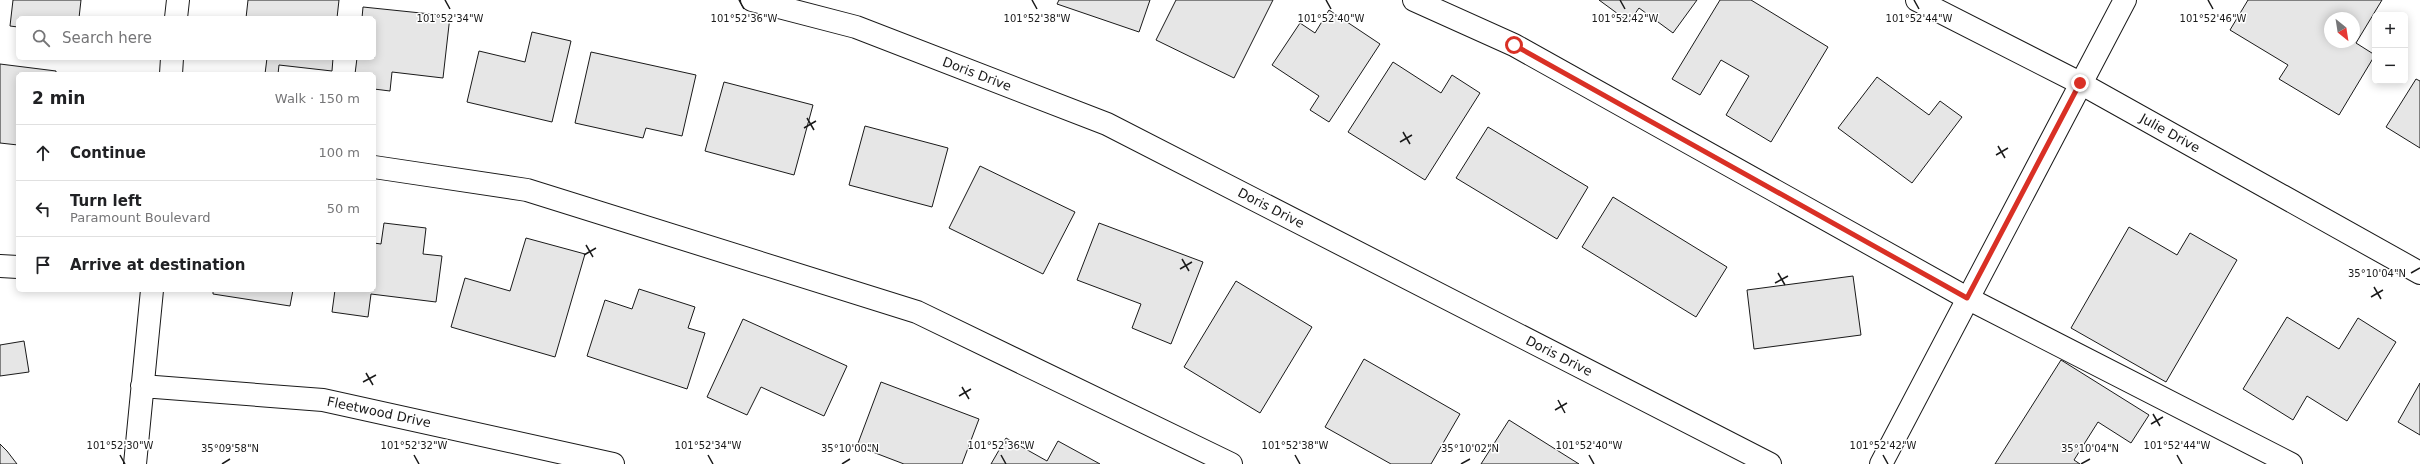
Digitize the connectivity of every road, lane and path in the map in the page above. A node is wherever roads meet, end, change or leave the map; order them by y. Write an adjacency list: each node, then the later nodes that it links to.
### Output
1 (178, 0): 6 (street)
2 (752, 0): 20 (street, Doris Drive)
3 (1414, 0): 15 (street)
4 (1917, 0): 9 (street, Julie Drive)
5 (2125, 0): 9 (street)
6 (176, 16)
7 (172, 60): 8 (street)
8 (171, 72)
9 (2080, 83): 13 (street, Julie Drive); 15 (street)
10 (376, 167): 19 (street)
11 (0, 266): 12 (street)
12 (16, 267)
13 (2420, 273)
14 (152, 292): 16 (street)
15 (1967, 298): 21 (street); 22 (street)
16 (142, 386): 17 (street); 18 (street, Fleetwood Drive)
17 (135, 464)
18 (613, 464)
19 (1231, 464)
20 (1770, 464)
21 (1881, 464)
22 (2291, 464)

